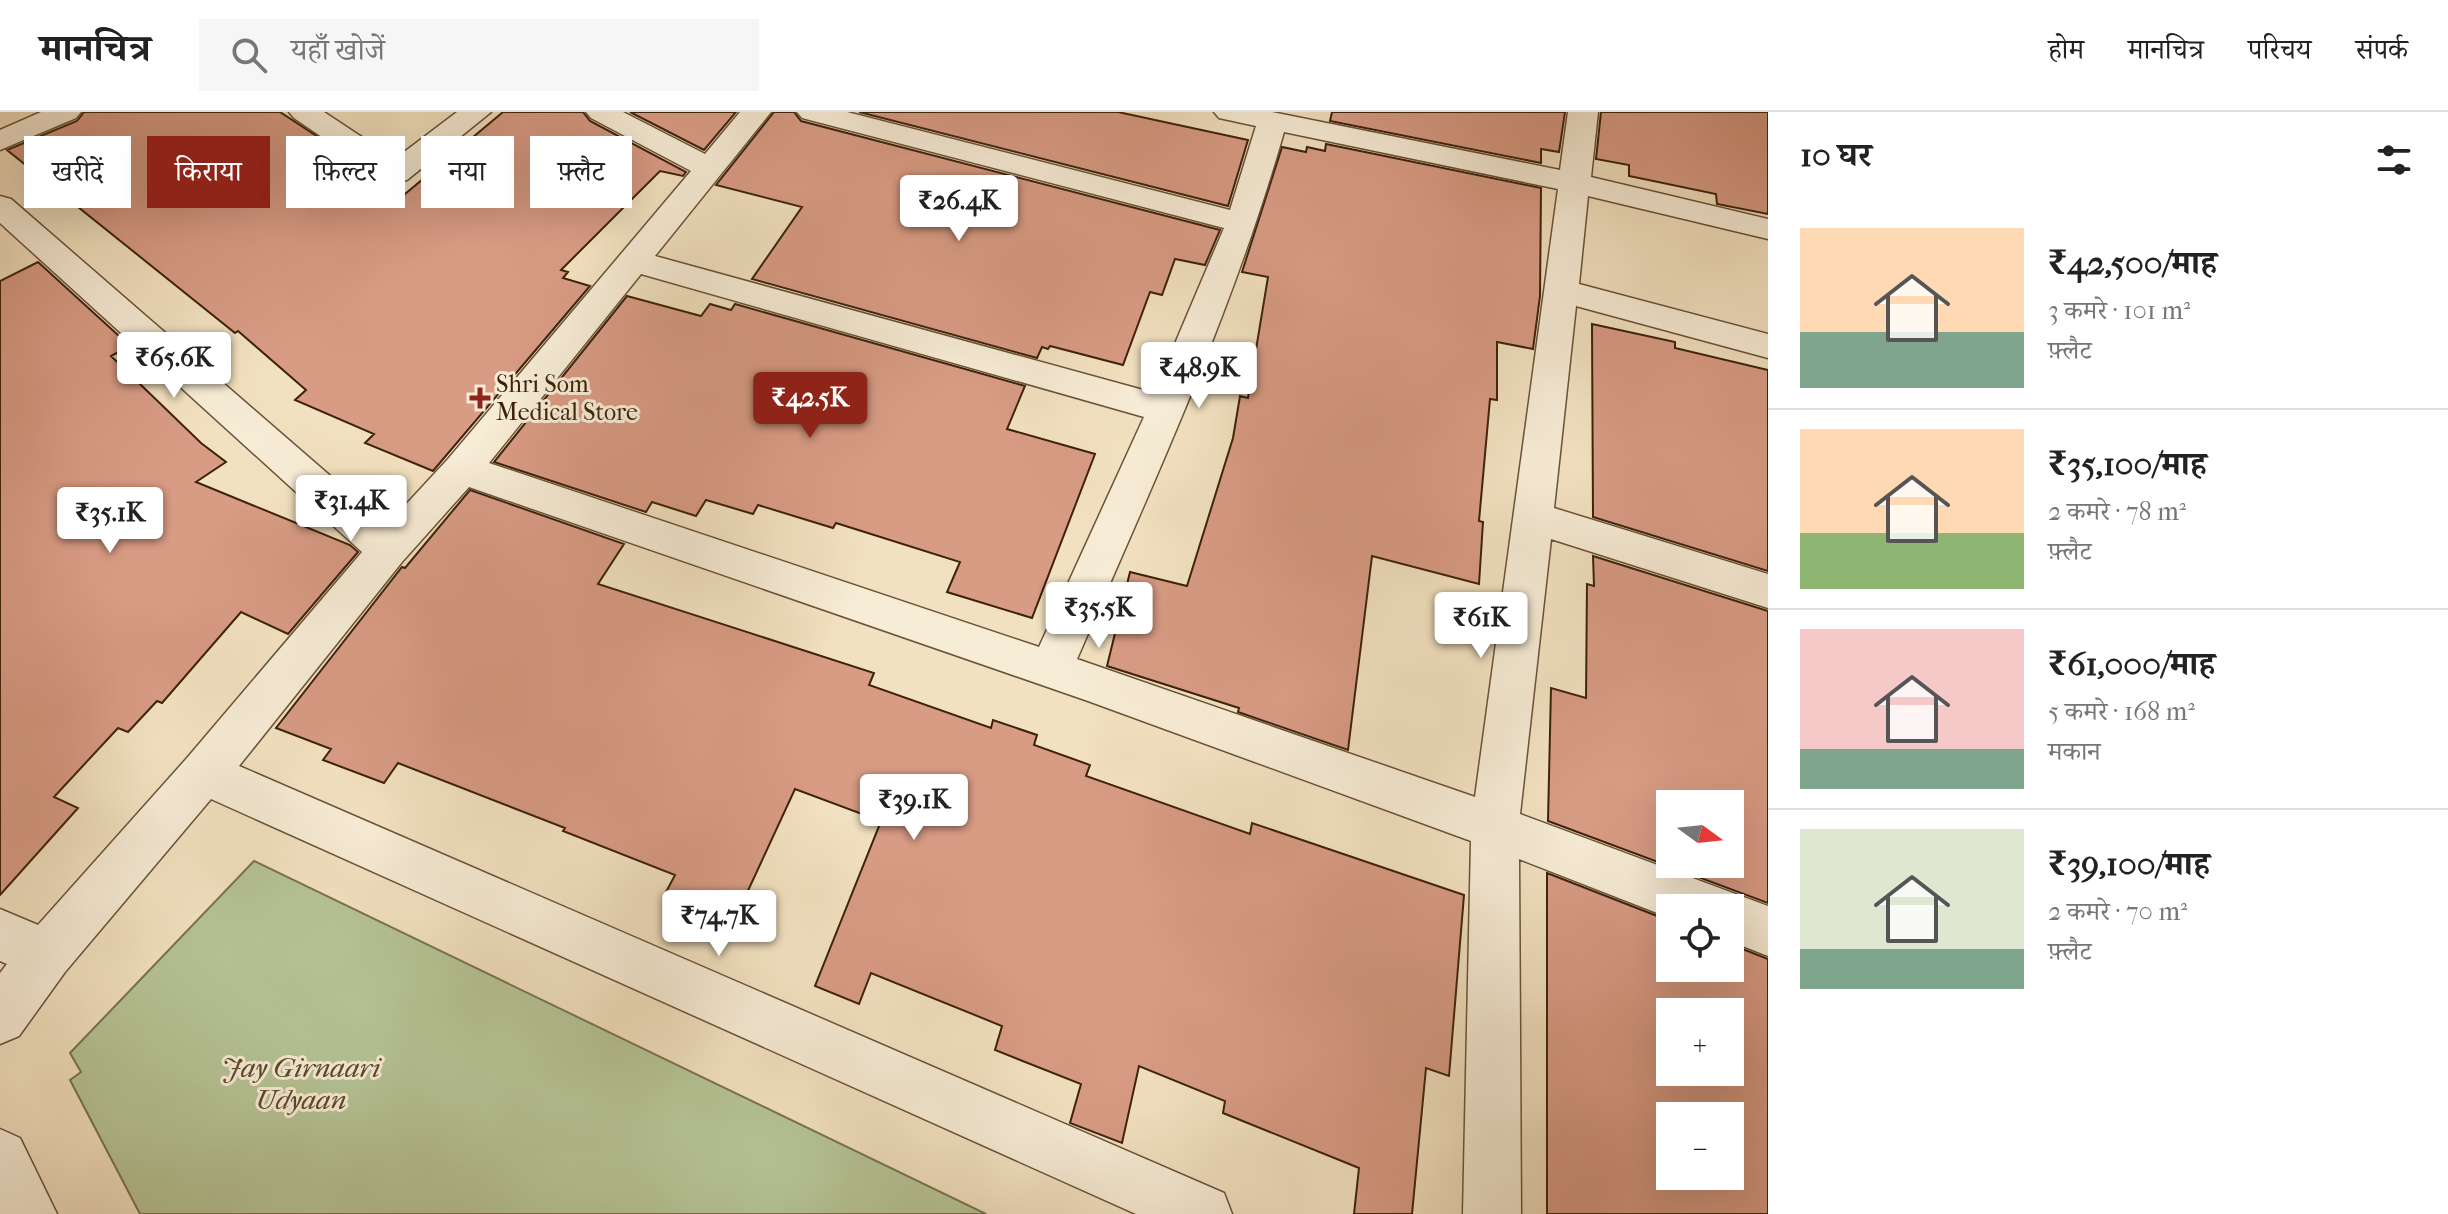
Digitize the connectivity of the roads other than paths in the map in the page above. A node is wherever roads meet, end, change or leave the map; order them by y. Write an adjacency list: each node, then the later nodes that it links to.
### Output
1 (66, 112): 10 (street)
2 (304, 112): 3 (street)
3 (476, 112)
4 (601, 112): 11 (street)
5 (756, 112): 11 (street)
6 (812, 112): 14 (street)
7 (1229, 112): 9 (street)
8 (1583, 112): 12 (street)
9 (1272, 122): 12 (street); 14 (street)
10 (0, 141)
11 (711, 169): 16 (street)
12 (1576, 183): 15 (street); 17 (street)
13 (0, 206): 22 (street)
14 (1242, 223): 19 (street)
15 (1768, 229)
16 (634, 261): 19 (street); 20 (street)
17 (1563, 291): 18 (street); 21 (street)
18 (1768, 346)
19 (1166, 410): 24 (street)
20 (462, 469): 22 (street); 24 (street)
21 (1532, 517): 23 (street); 26 (street)
22 (388, 550): 25 (street)
23 (1768, 591)
24 (1051, 669): 26 (street)
25 (204, 773): 31 (street); 35 (street)
26 (1495, 825): 27 (street); 36 (street)
27 (1673, 894)
28 (1744, 922): 29 (street)
29 (1768, 931)
30 (0, 935): 31 (street)
31 (47, 954): 32 (street)
32 (0, 1017)
33 (0, 1158): 34 (street)
34 (28, 1214)
35 (1203, 1214)
36 (1492, 1214)

